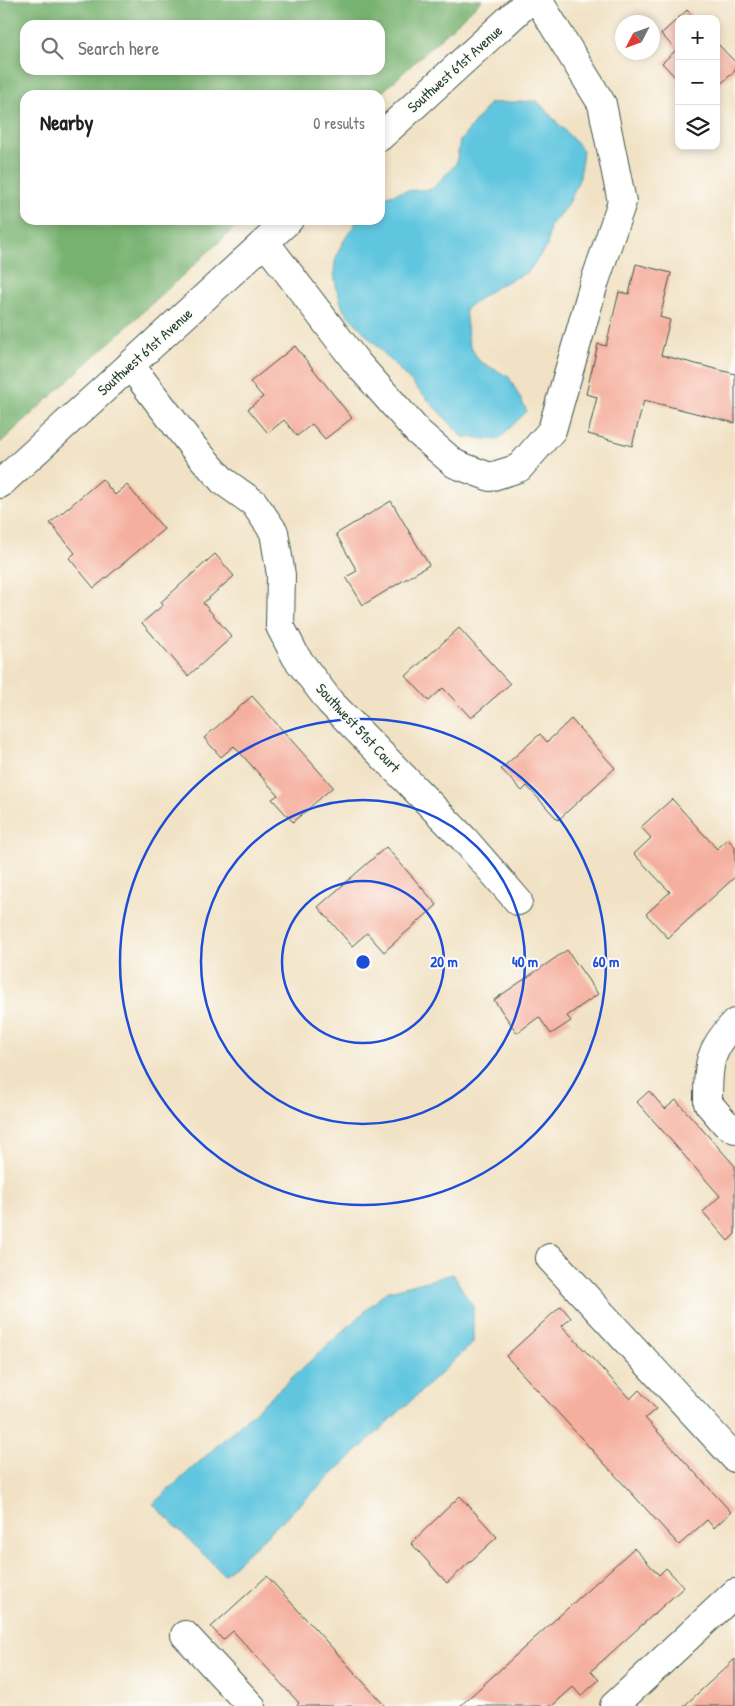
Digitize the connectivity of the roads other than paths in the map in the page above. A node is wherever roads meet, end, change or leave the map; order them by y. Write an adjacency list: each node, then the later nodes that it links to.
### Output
1 (530, 0): 3 (street, Southwest 61st Avenue)
2 (538, 0): 5 (street)
3 (385, 132)
4 (284, 225): 5 (street, Southwest 61st Avenue)
5 (265, 242): 6 (street, Southwest 61st Avenue)
6 (130, 365): 7 (street, Southwest 61st Avenue); 8 (street, Southwest 51st Court)
7 (0, 484)
8 (518, 901)
9 (735, 1023): 10 (street)
10 (735, 1129)
11 (550, 1258): 12 (street)
12 (735, 1458)
13 (735, 1593): 16 (street)
14 (184, 1635): 15 (street)
15 (251, 1706)
16 (614, 1706)

